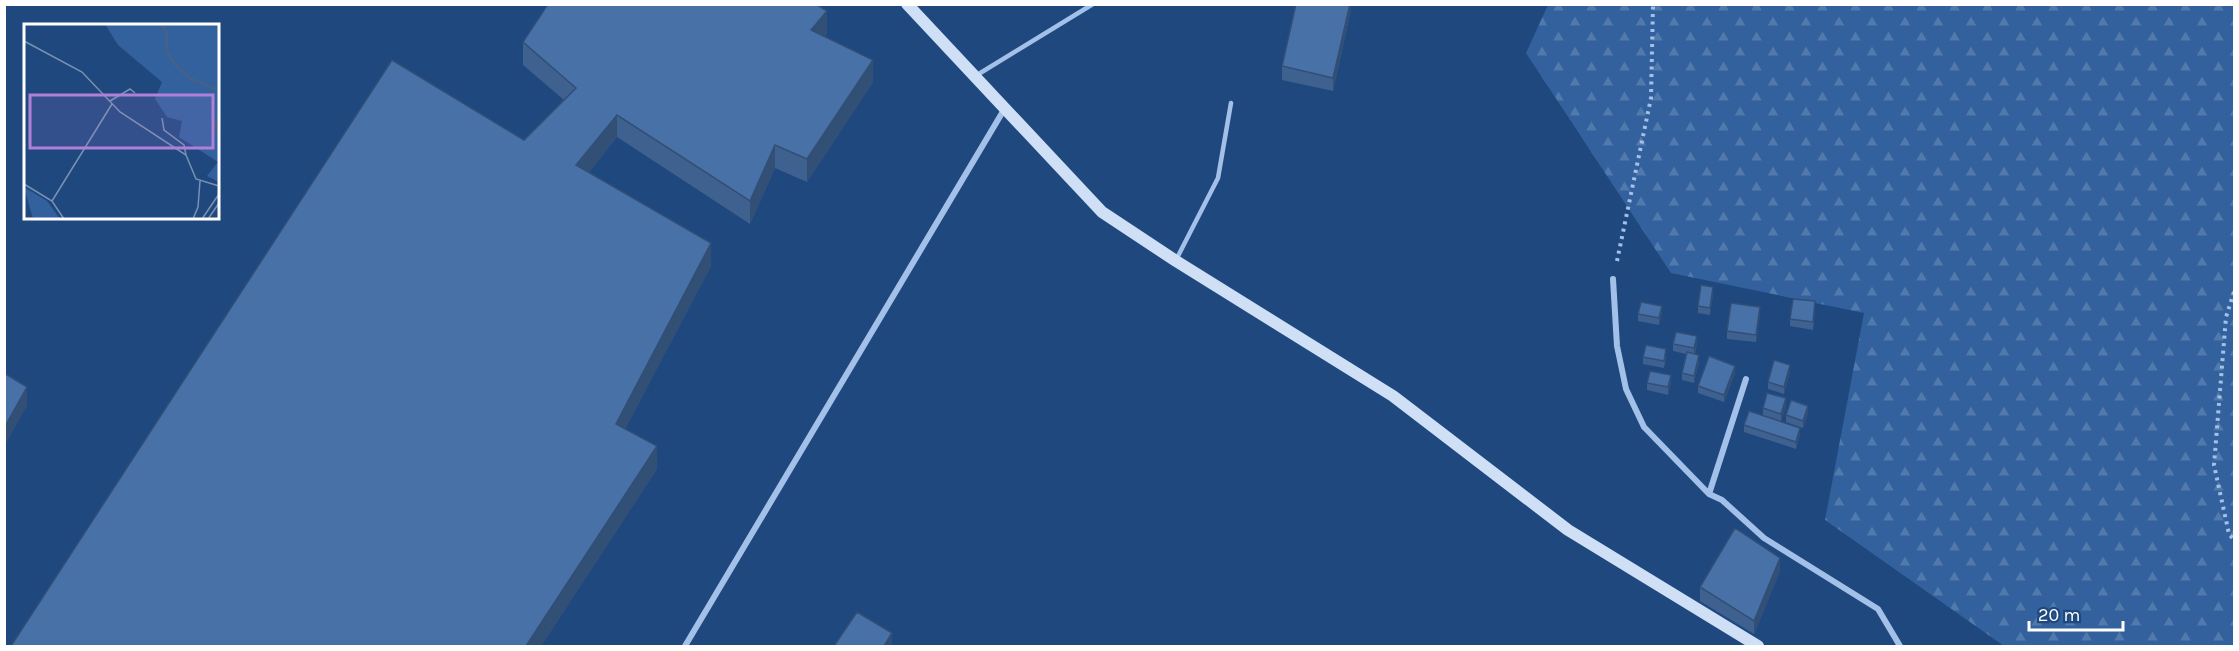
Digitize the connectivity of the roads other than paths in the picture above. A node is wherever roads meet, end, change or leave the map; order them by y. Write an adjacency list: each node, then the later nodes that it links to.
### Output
1 (907, 4): 3 (street)
2 (1093, 4): 3 (lane)
3 (975, 77): 5 (street)
4 (1231, 103): 6 (lane)
5 (1005, 107): 6 (street); 10 (street)
6 (1176, 261): 11 (street)
7 (1613, 279): 9 (street)
8 (1746, 379): 9 (street)
9 (1709, 494): 12 (street)
10 (686, 646)
11 (1758, 646)
12 (1900, 646)

